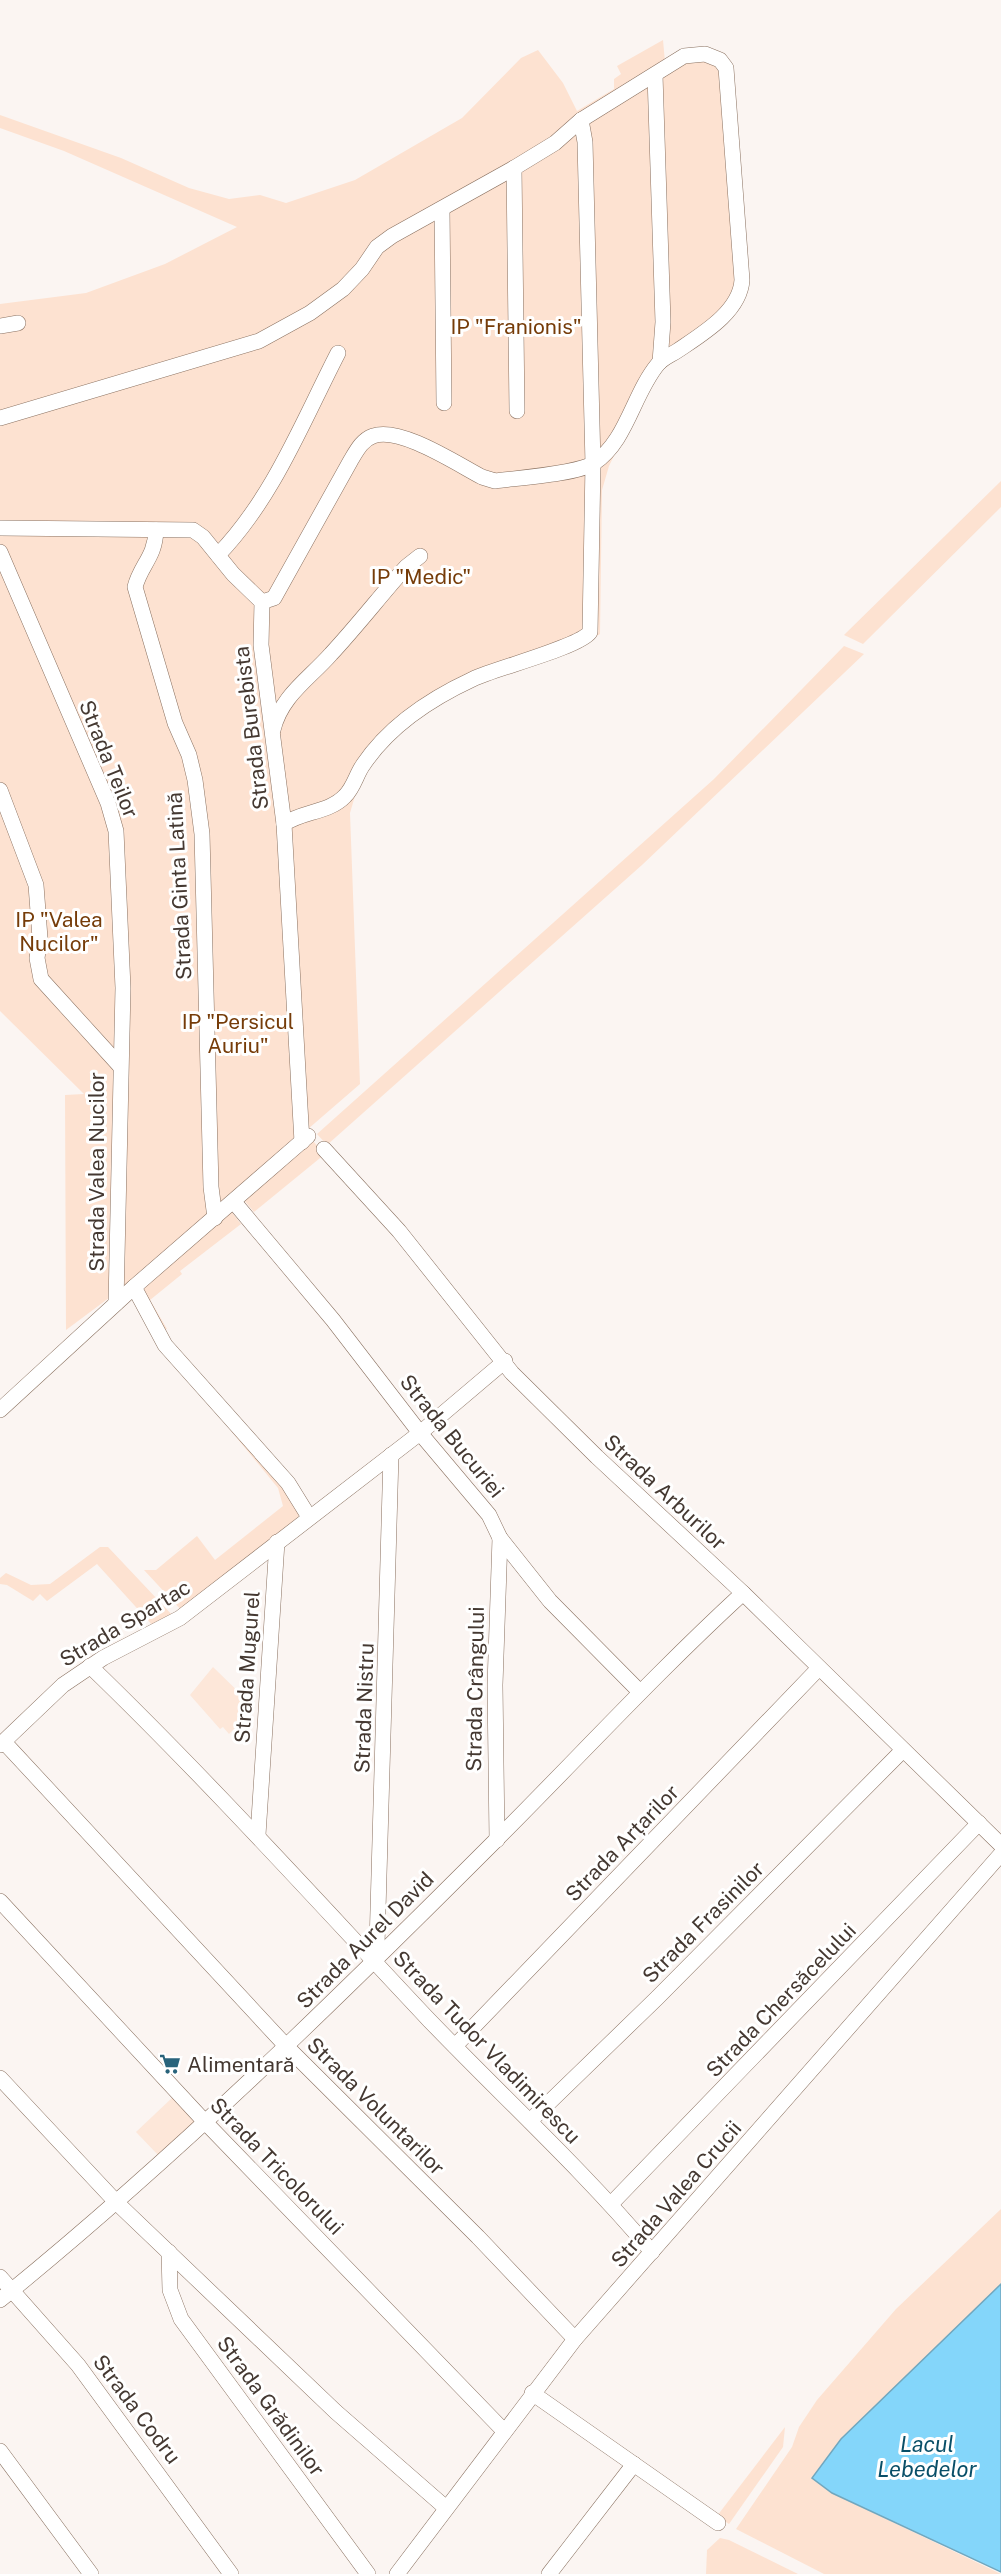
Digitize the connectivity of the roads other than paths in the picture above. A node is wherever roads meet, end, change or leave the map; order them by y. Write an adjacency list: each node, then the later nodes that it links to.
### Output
1 (655, 75): 2 (street); 8 (street); 8 (street)
2 (581, 120): 3 (street); 12 (street)
3 (514, 168): 4 (street); 10 (street)
4 (442, 209): 9 (street); 11 (street)
5 (18, 323): 6 (street)
6 (0, 326)
7 (338, 353): 16 (street)
8 (660, 362): 12 (street)
9 (444, 403)
10 (517, 411)
11 (0, 417)
12 (593, 464): 18 (street); 23 (street)
13 (0, 528): 14 (street)
14 (156, 530): 16 (street); 27 (street, Strada Ginta Latină)
15 (0, 552): 24 (street, Strada Teilor)
16 (218, 555): 18 (street)
17 (420, 556): 20 (street)
18 (262, 602): 19 (street, Strada Burebista)
19 (267, 700): 20 (street); 21 (street, Strada Burebista)
20 (284, 704): 21 (street)
21 (272, 736): 23 (street, Strada Burebista)
22 (0, 790): 24 (street, Strada Valea Nucilor)
23 (284, 824): 26 (street, Strada Burebista)
24 (120, 1066): 29 (street, Strada Valea Nucilor)
25 (324, 1149): 30 (street, Strada Arburilor)
26 (234, 1202): 27 (street); 32 (street, Strada Bucuriei)
27 (215, 1218): 28 (street)
28 (134, 1287): 29 (street); 34 (street)
29 (116, 1303): 31 (street)
30 (505, 1361): 32 (street); 37 (street, Strada Arburilor)
31 (0, 1410)
32 (420, 1433): 33 (street); 35 (street, Strada Bucuriei)
33 (391, 1455): 34 (street); 49 (street, Strada Nistru)
34 (309, 1517): 36 (street)
35 (500, 1538): 40 (street, Strada Bucuriei); 45 (street, Strada Crângului)
36 (277, 1542): 38 (street, Strada Spartac); 44 (street, Strada Mugurel)
37 (743, 1593): 39 (street, Strada Arburilor); 40 (street, Strada Aurel David)
38 (90, 1666): 41 (street, Strada Spartac); 44 (street, Strada Tudor Vladimirescu)
39 (819, 1668): 42 (street, Strada Arburilor); 50 (street, Strada Arțarilor)
40 (640, 1692): 45 (street, Strada Aurel David)
41 (2, 1744): 51 (street, Strada Voluntarilor)
42 (903, 1750): 43 (street, Strada Arburilor); 53 (street, Strada Frasinilor)
43 (979, 1823): 46 (street, Strada Arburilor); 56 (street, Strada Chersăcelului)
44 (258, 1835): 49 (street, Strada Tudor Vladimirescu)
45 (497, 1840): 49 (street, Strada Aurel David)
46 (1001, 1845)
47 (1001, 1854): 58 (street, Strada Valea Crucii)
48 (0, 1900): 54 (street, Strada Tricolorului)
49 (374, 1961): 50 (street, Strada Tudor Vladimirescu); 51 (street, Strada Aurel David)
50 (455, 2046): 53 (street, Strada Tudor Vladimirescu)
51 (287, 2047): 54 (street, Strada Aurel David); 61 (street, Strada Voluntarilor)
52 (0, 2078): 55 (street, Strada Grădinilor)
53 (530, 2121): 56 (street, Strada Tudor Vladimirescu)
54 (205, 2122): 55 (street, Strada Aurel David); 63 (street, Strada Tricolorului)
55 (117, 2203): 57 (street, Strada Grădinilor); 60 (street, Strada Aurel David)
56 (611, 2204): 58 (street, Strada Tudor Vladimirescu)
57 (169, 2252): 66 (street, Strada Grădinilor); 70 (street, Strada Grădinilor)
58 (652, 2252): 61 (street, Strada Valea Crucii)
59 (0, 2277): 60 (street, Strada Codru)
60 (6, 2295): 69 (street, Strada Codru)
61 (575, 2339): 62 (street, Strada Valea Crucii)
62 (532, 2393): 63 (street, Strada Valea Crucii); 65 (street)
63 (504, 2431): 66 (street, Strada Valea Crucii)
64 (0, 2451): 68 (street)
65 (634, 2464): 67 (street); 72 (street)
66 (446, 2508): 71 (street, Strada Valea Crucii)
67 (718, 2523)
68 (91, 2574)
69 (231, 2574)
70 (368, 2574)
71 (397, 2574)
72 (549, 2574)

